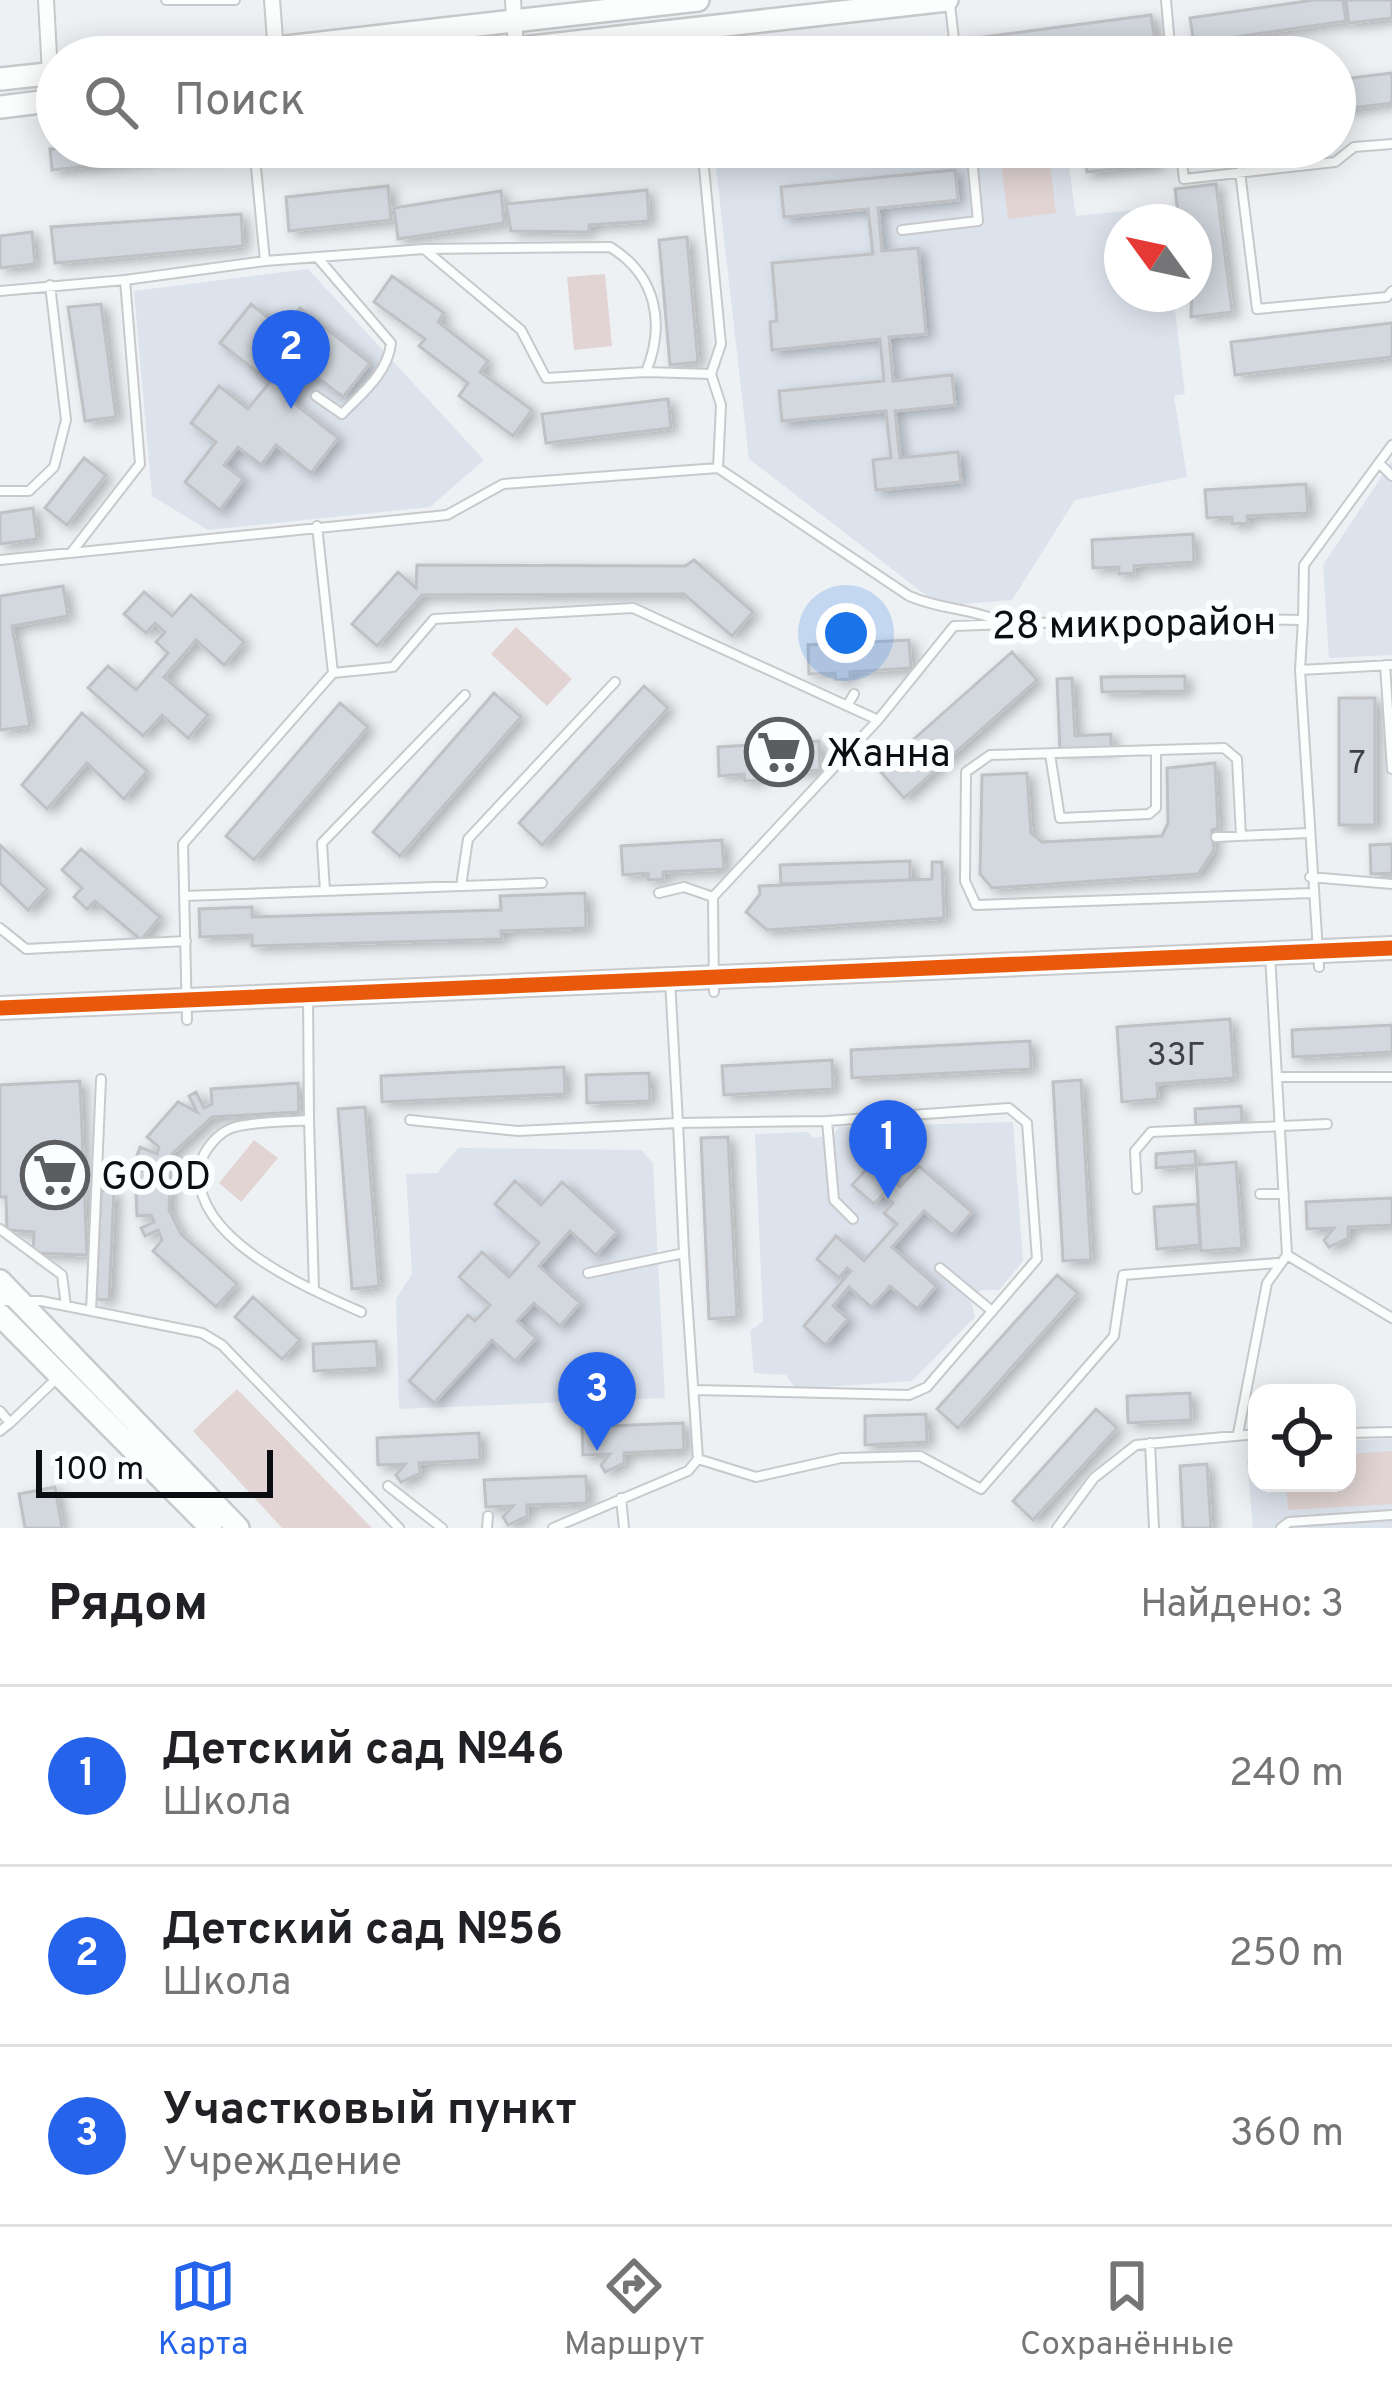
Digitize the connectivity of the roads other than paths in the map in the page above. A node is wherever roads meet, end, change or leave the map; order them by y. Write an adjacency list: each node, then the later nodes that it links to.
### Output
1 (46, 0): 11 (street)
2 (166, 0): 3 (lane)
3 (235, 0)
4 (272, 0): 12 (street)
5 (698, 0): 9 (main road)
6 (948, 0): 8 (main road); 16 (lane)
7 (1166, 0): 17 (lane)
8 (817, 7): 10 (main road)
9 (513, 10): 13 (main road)
10 (684, 32): 14 (main road); 15 (lane)
11 (49, 36)
12 (275, 36)
13 (366, 36)
14 (644, 36)
15 (686, 36)
16 (953, 36)
17 (1169, 36)
18 (36, 76): 19 (main road)
19 (0, 79)
20 (36, 103): 21 (main road)
21 (0, 107)
22 (1392, 144): 23 (lane)
23 (1356, 147)
24 (256, 168): 33 (lane)
25 (704, 168): 39 (lane)
26 (973, 168): 30 (lane)
27 (1183, 168): 29 (lane)
28 (1278, 168): 29 (lane)
29 (1240, 172): 37 (lane)
30 (902, 230)
31 (424, 249): 32 (lane); 38 (lane); 38 (lane)
32 (317, 256): 33 (lane); 40 (lane)
33 (265, 261): 34 (lane)
34 (125, 280): 35 (lane); 47 (lane)
35 (50, 285): 36 (lane); 45 (lane)
36 (0, 291)
37 (1392, 291)
38 (646, 372): 39 (lane)
39 (711, 374): 43 (lane)
40 (316, 396)
41 (1392, 445): 42 (lane, 28 микрорайон)
42 (1379, 463): 44 (lane); 49 (lane, 28 микрорайон)
43 (718, 468): 46 (lane); 50 (lane)
44 (1392, 476)
45 (0, 490)
46 (317, 526): 47 (lane); 53 (lane)
47 (70, 553): 48 (lane)
48 (0, 560)
49 (1303, 620): 50 (lane, 28 микрорайон); 52 (lane)
50 (1003, 622): 58 (lane, 28 микрорайон)
51 (1388, 665): 52 (lane); 61 (lane)
52 (1300, 670): 62 (lane)
53 (333, 673): 57 (lane); 72 (lane)
54 (615, 682): 68 (lane)
55 (854, 694): 57 (lane)
56 (465, 695): 69 (lane)
57 (848, 706): 58 (lane)
58 (878, 720): 73 (lane, 28 микрорайон)
59 (1156, 751): 60 (lane); 60 (lane); 63 (lane)
60 (1050, 754): 71 (lane)
61 (1392, 770)
62 (1308, 833): 63 (lane); 65 (lane)
63 (1241, 836): 64 (lane)
64 (1216, 837)
65 (1310, 877): 67 (lane); 71 (lane)
66 (542, 883): 68 (lane)
67 (1392, 884)
68 (461, 886): 69 (lane)
69 (325, 891): 72 (lane)
70 (659, 893): 73 (lane)
71 (1311, 893): 78 (lane)
72 (184, 896): 75 (lane)
73 (713, 897): 80 (lane)
74 (0, 928): 75 (lane)
75 (185, 941): 83 (lane)
76 (1392, 948): 78 (main road)
77 (1270, 953): 78 (main road); 80 (main road); 84 (lane)
78 (1318, 959)
79 (670, 979): 80 (main road); 81 (main road); 90 (lane)
80 (714, 985)
81 (308, 995): 83 (main road); 87 (lane)
82 (1, 1003): 83 (main road)
83 (186, 1010)
84 (1280, 1077): 85 (lane); 92 (lane)
85 (1392, 1077)
86 (101, 1079): 107 (lane)
87 (309, 1120): 104 (lane); 104 (lane)
88 (410, 1120): 90 (lane)
89 (826, 1121): 90 (lane); 96 (lane); 108 (lane)
90 (678, 1123): 98 (lane)
91 (1327, 1124): 92 (lane)
92 (1281, 1126): 93 (lane); 95 (lane)
93 (1137, 1189)
94 (1260, 1194): 95 (lane)
95 (1284, 1194): 99 (lane)
96 (853, 1219)
97 (0, 1229): 106 (lane)
98 (684, 1253): 102 (lane); 112 (lane)
99 (1287, 1255): 100 (lane); 110 (lane)
100 (1277, 1263): 118 (lane); 121 (lane)
101 (940, 1268): 108 (lane)
102 (588, 1273)
103 (0, 1280): 105 (main road)
104 (314, 1290): 109 (lane)
105 (5, 1305): 106 (lane); 111 (main road); 127 (main road)
106 (66, 1306): 107 (lane)
107 (91, 1311): 128 (lane)
108 (992, 1311): 112 (lane)
109 (361, 1312)
110 (1392, 1318)
111 (62, 1374): 114 (lane); 126 (main road)
112 (695, 1390): 121 (lane)
113 (0, 1412): 114 (lane)
114 (10, 1423): 115 (lane)
115 (0, 1431)
116 (1392, 1432): 117 (lane)
117 (1356, 1433)
118 (1238, 1434): 119 (lane); 120 (lane)
119 (1248, 1434)
120 (1150, 1443): 133 (lane); 134 (lane)
121 (698, 1459): 123 (lane)
122 (388, 1486): 129 (lane)
123 (621, 1498): 131 (lane); 132 (lane)
124 (1392, 1515): 135 (lane)
125 (488, 1516): 130 (lane)
126 (211, 1528)
127 (238, 1528)
128 (399, 1528)
129 (442, 1528)
130 (487, 1528)
131 (553, 1528)
132 (624, 1528)
133 (1057, 1528)
134 (1154, 1528)
135 (1281, 1528)

